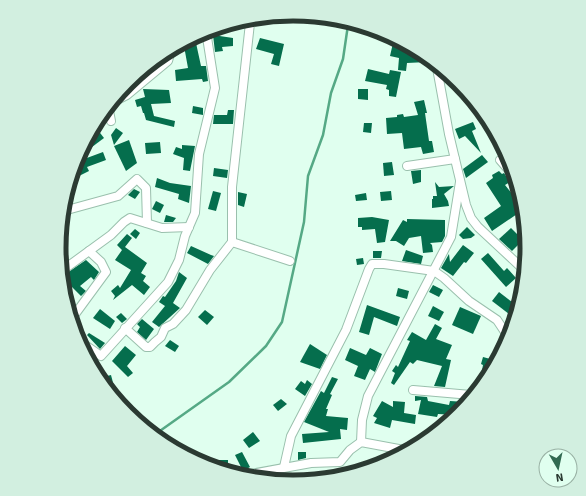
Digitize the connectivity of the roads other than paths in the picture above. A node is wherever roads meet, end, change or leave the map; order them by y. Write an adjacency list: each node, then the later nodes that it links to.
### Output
1 (250, 25): 16 (street)
2 (207, 38): 15 (street)
3 (169, 58): 5 (street)
4 (438, 73): 8 (street)
5 (123, 96)
6 (110, 114): 7 (street)
7 (111, 121)
8 (455, 159): 10 (street); 12 (street)
9 (500, 160): 11 (street)
10 (407, 166)
11 (505, 166)
12 (460, 182): 19 (street); 21 (street)
13 (69, 209): 14 (street)
14 (146, 223): 15 (street); 17 (street)
15 (189, 227): 23 (street)
16 (232, 242): 18 (street); 23 (street)
17 (89, 251): 20 (street); 22 (street)
18 (290, 261)
19 (520, 265)
20 (67, 267)
21 (434, 271): 24 (street); 28 (street); 30 (street)
22 (76, 313)
23 (125, 328): 25 (street)
24 (504, 331)
25 (89, 347)
26 (413, 390): 27 (street)
27 (467, 395)
28 (361, 442): 29 (street); 30 (street)
29 (399, 449)
30 (284, 467): 31 (street)
31 (259, 472)

